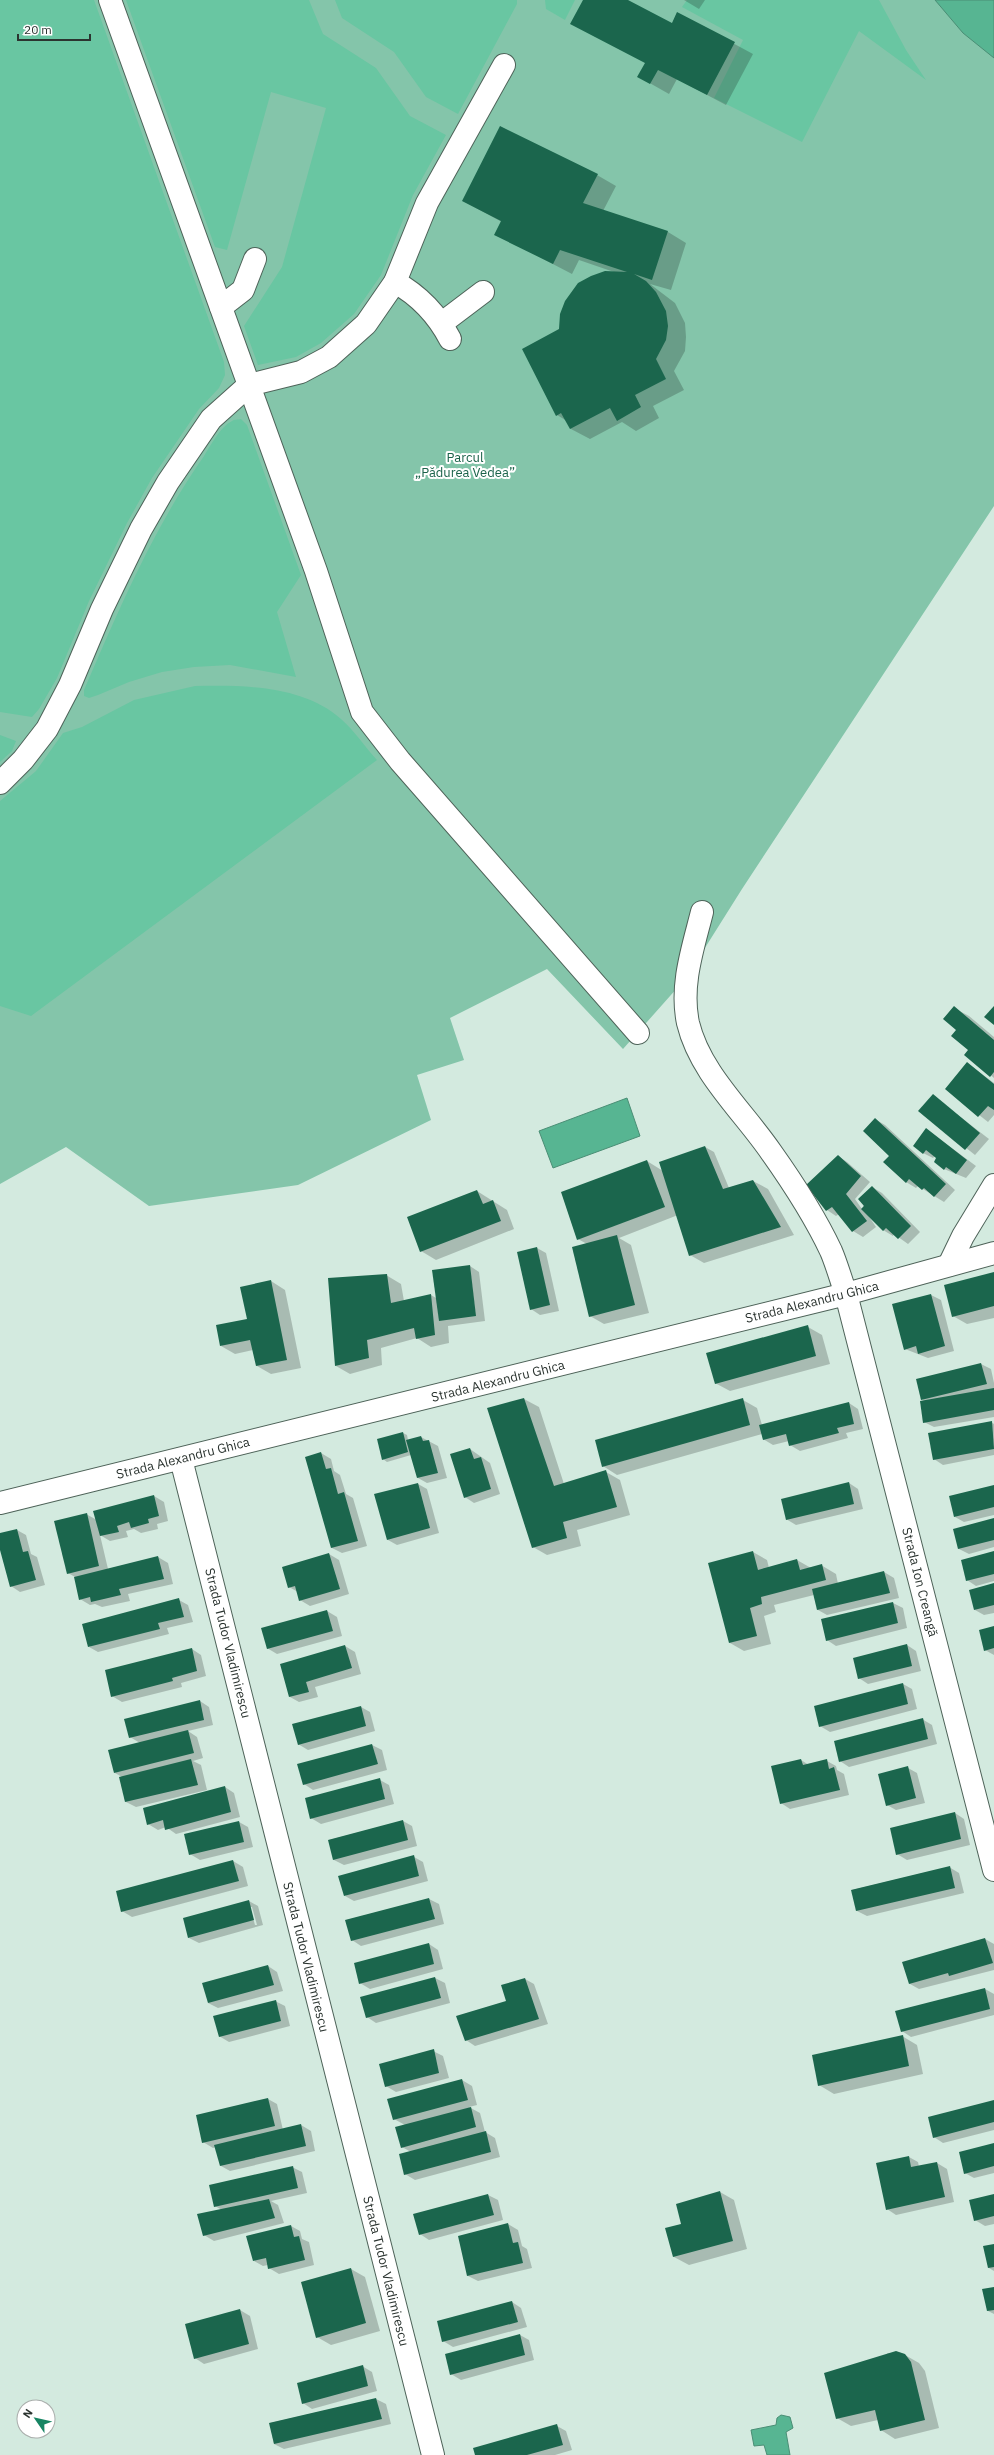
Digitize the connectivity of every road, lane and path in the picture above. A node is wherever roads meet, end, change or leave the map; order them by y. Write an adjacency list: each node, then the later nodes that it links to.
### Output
1 (110, 0): 6 (street)
2 (504, 65): 4 (street)
3 (255, 259): 6 (street)
4 (395, 282): 5 (street); 7 (street)
5 (483, 292)
6 (221, 307): 7 (street)
7 (249, 385): 8 (street); 10 (street)
8 (0, 783)
9 (702, 912): 14 (street, Strada Ion Creangă)
10 (638, 1033)
11 (993, 1189): 13 (street)
12 (994, 1253): 13 (street, Strada Alexandru Ghica)
13 (949, 1265): 14 (street, Strada Alexandru Ghica)
14 (846, 1294): 15 (street, Strada Alexandru Ghica); 17 (street, Strada Ion Creangă)
15 (181, 1459): 16 (street, Strada Alexandru Ghica); 18 (street, Strada Tudor Vladimirescu)
16 (0, 1503)
17 (994, 1870)
18 (433, 2455)

